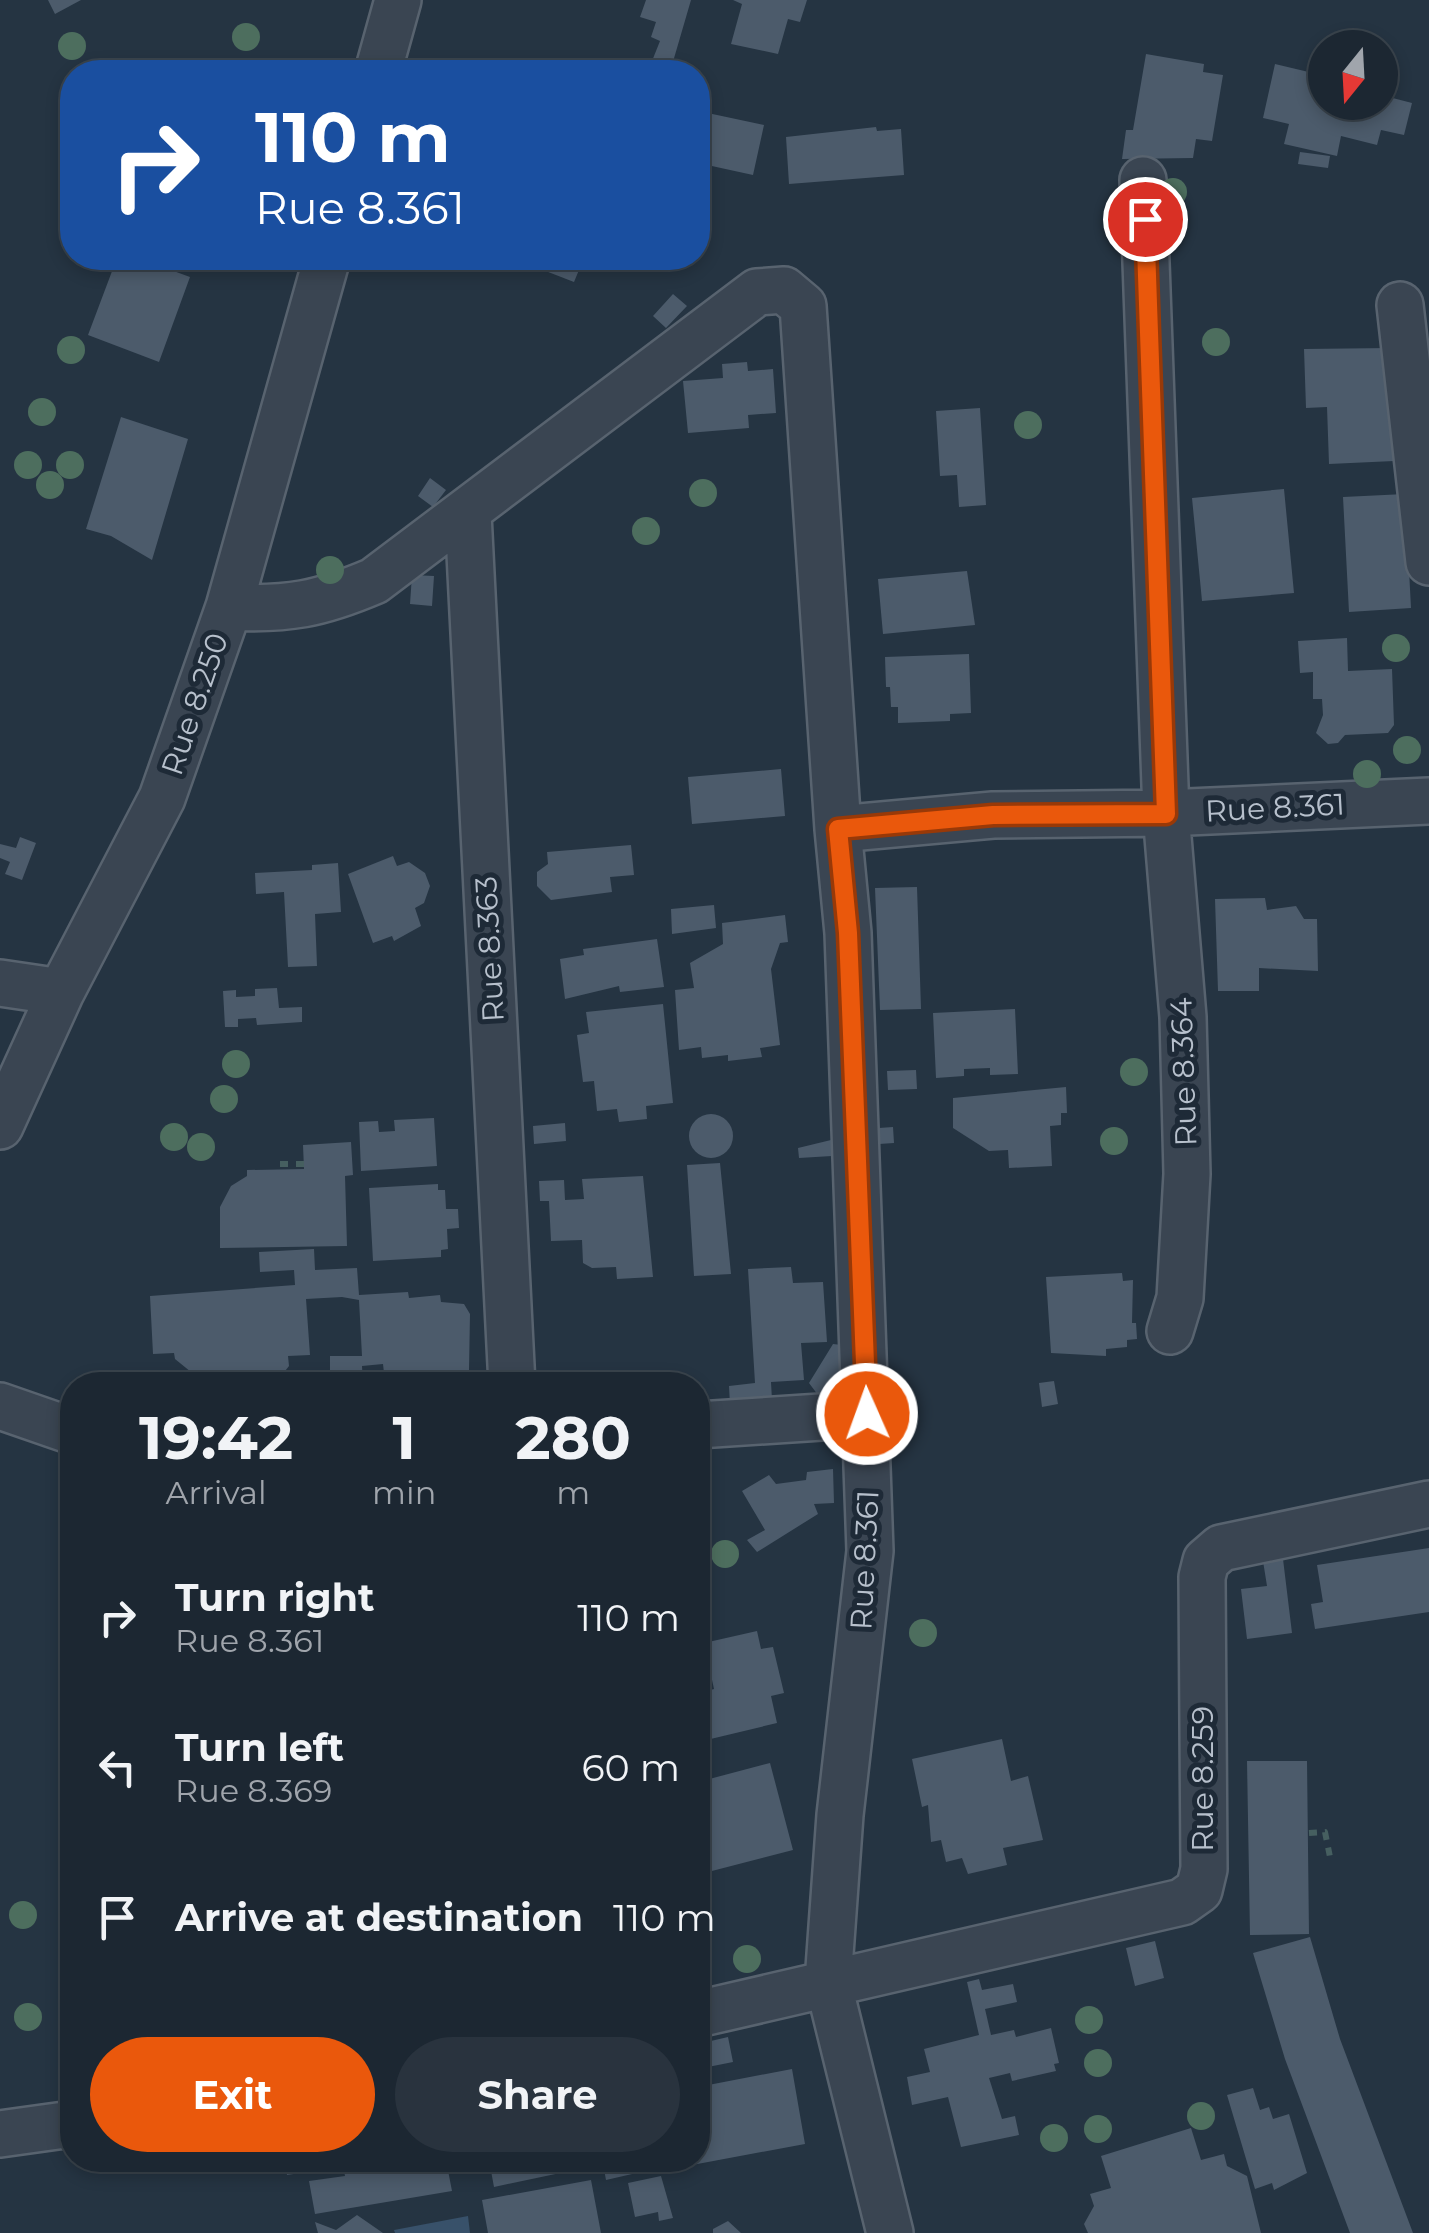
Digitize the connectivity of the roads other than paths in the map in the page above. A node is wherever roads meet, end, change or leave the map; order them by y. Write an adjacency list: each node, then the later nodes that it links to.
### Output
1 (398, 0): 2 (street)
2 (381, 60)
3 (1143, 180): 10 (street, Rue 8.364)
4 (324, 270): 8 (street, Rue 8.250)
5 (1400, 305): 7 (street)
6 (468, 514): 8 (street); 11 (street); 16 (street, Rue 8.363)
7 (1429, 562)
8 (229, 606): 13 (street, Rue 8.250)
9 (1429, 801): 10 (street, Rue 8.361)
10 (1166, 814): 11 (street, Rue 8.361); 15 (street, Rue 8.364)
11 (838, 829): 18 (street, Rue 8.361)
12 (0, 982): 13 (street)
13 (61, 992): 14 (street, Rue 8.250)
14 (0, 1126)
15 (1170, 1330)
16 (511, 1372)
17 (0, 1406): 20 (street)
18 (867, 1414): 19 (street); 22 (street, Rue 8.361)
19 (710, 1423)
20 (60, 1426)
21 (1429, 1504): 22 (street, Rue 8.259)
22 (828, 1982): 23 (street, Rue 8.259); 26 (street, Rue 8.361)
23 (710, 2011)
24 (60, 2126): 25 (street)
25 (0, 2134)
26 (890, 2233)

